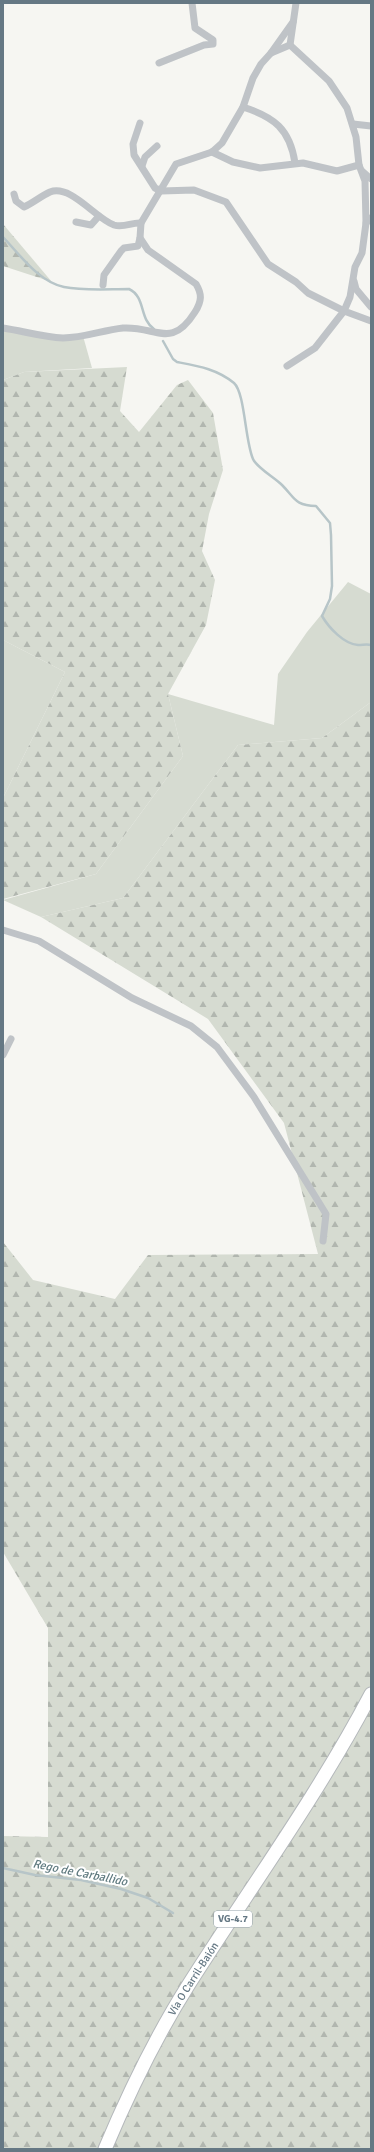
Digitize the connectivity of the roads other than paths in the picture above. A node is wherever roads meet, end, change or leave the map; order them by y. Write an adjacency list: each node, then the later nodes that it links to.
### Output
1 (192, 3): 6 (street)
2 (296, 3): 3 (street)
3 (294, 20): 4 (street); 5 (street)
4 (290, 45): 5 (street); 9 (street)
5 (271, 53): 7 (street)
6 (159, 63)
7 (243, 107): 12 (street); 13 (street)
8 (140, 123): 14 (street)
9 (353, 124): 10 (street); 15 (street)
10 (371, 126)
11 (157, 146): 14 (street)
12 (212, 152): 13 (street); 17 (street)
13 (295, 163): 15 (street)
14 (142, 166): 17 (street)
15 (360, 168): 16 (street); 19 (street)
16 (371, 179)
17 (161, 191): 23 (street); 29 (street)
18 (14, 194): 20 (street)
19 (369, 204): 21 (street)
20 (99, 216): 22 (street); 23 (street)
21 (368, 220): 24 (street); 26 (street)
22 (76, 222)
23 (141, 223): 25 (street)
24 (371, 230)
25 (140, 238): 27 (street); 31 (street)
26 (353, 278): 28 (street); 29 (street)
27 (103, 285)
28 (371, 307)
29 (344, 311): 30 (street); 32 (street)
30 (371, 321)
31 (3, 328)
32 (287, 366)
33 (3, 930): 36 (street)
34 (11, 1039): 35 (street)
35 (3, 1056)
36 (323, 1241)
37 (371, 1694): 38 (highway, Vía O Carril-Baión / VG-4.7)
38 (105, 2149)

